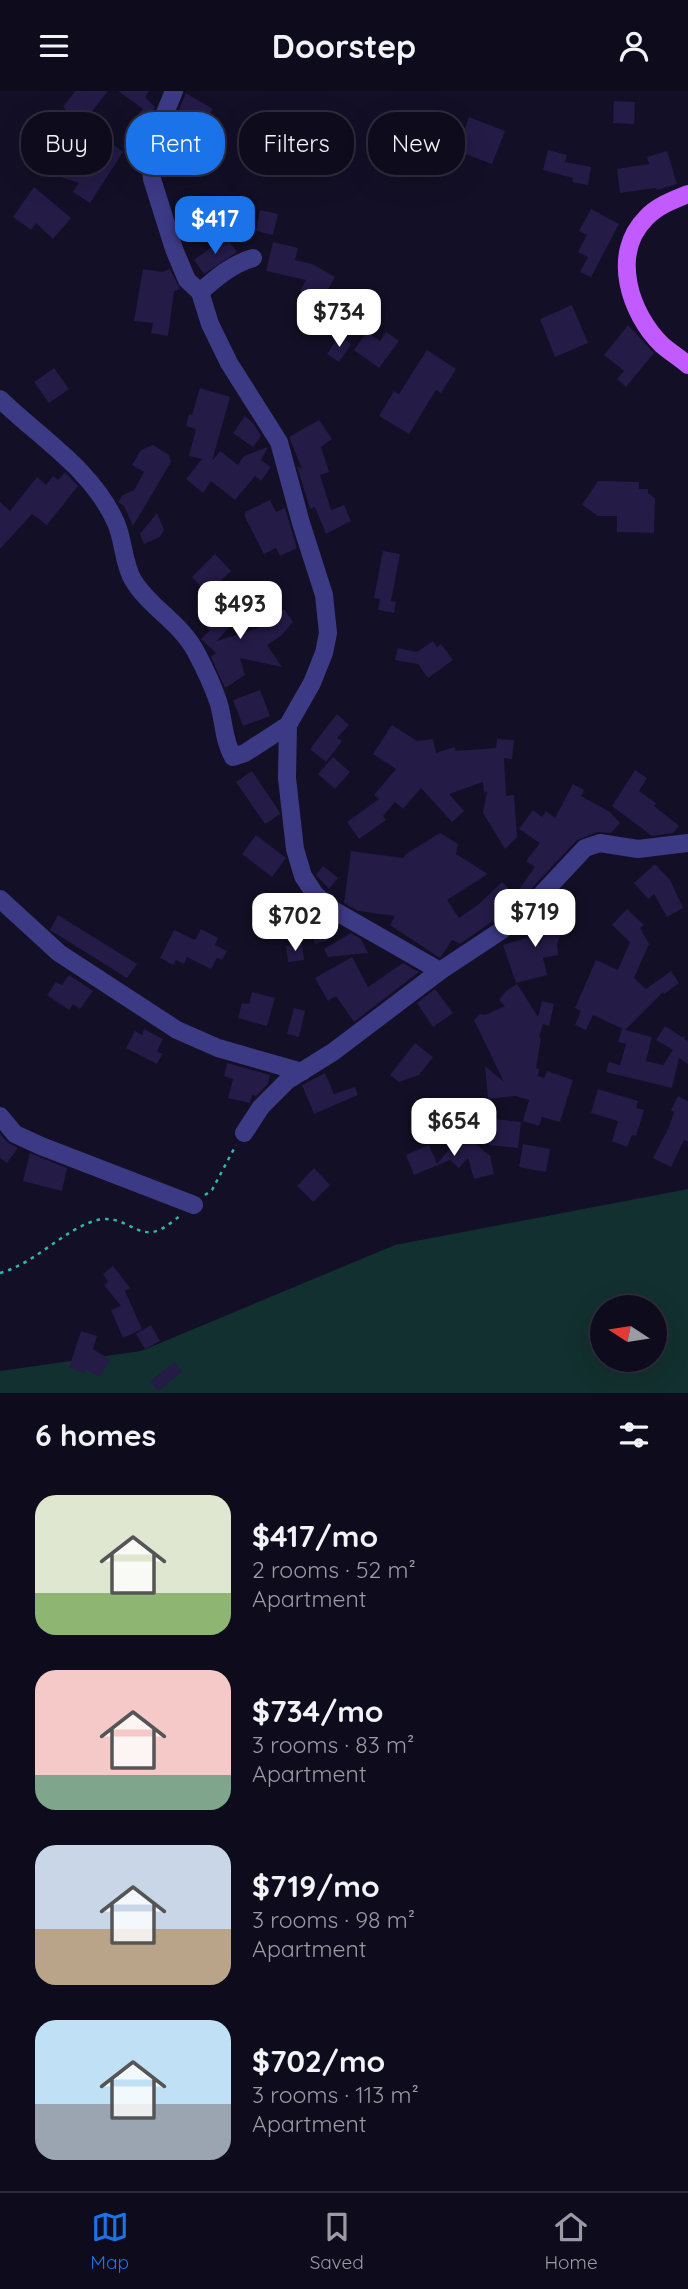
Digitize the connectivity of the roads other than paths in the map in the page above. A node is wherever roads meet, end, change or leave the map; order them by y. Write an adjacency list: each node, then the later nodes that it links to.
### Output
1 (174, 91): 4 (street)
2 (688, 194): 5 (main road)
3 (253, 258): 4 (street)
4 (200, 292): 7 (street)
5 (688, 365)
6 (0, 399): 7 (street)
7 (288, 726): 10 (street)
8 (688, 843): 10 (street)
9 (0, 898): 11 (street)
10 (440, 971): 11 (street)
11 (302, 1072): 13 (street)
12 (0, 1116): 14 (street)
13 (244, 1133)
14 (194, 1205)

